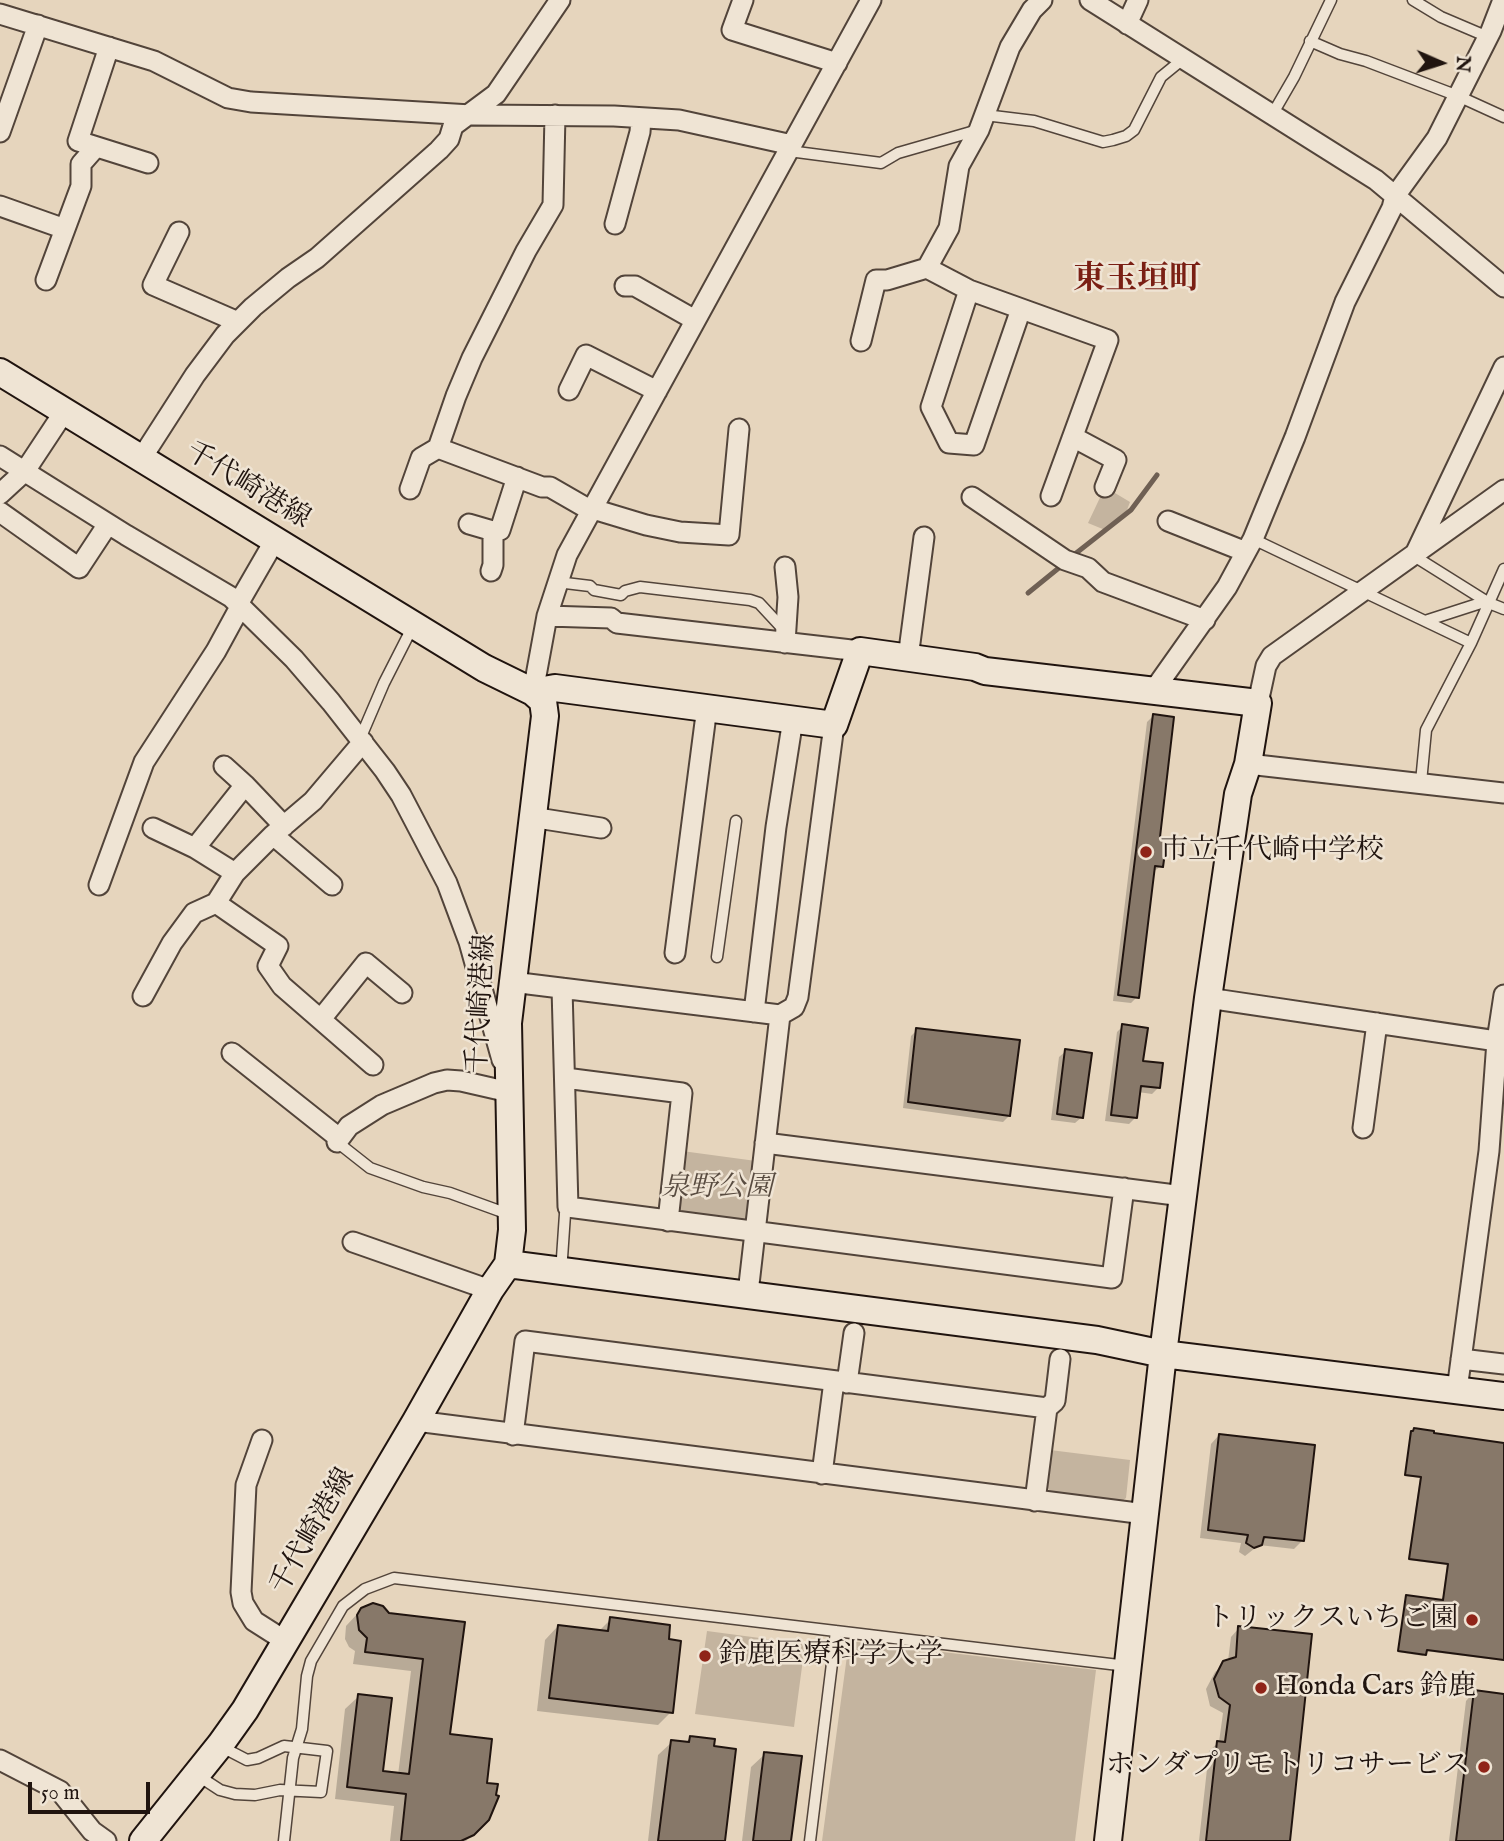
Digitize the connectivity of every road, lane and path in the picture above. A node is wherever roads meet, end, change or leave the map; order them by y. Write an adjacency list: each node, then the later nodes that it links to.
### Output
1 (560, 0): 19 (street)
2 (743, 0): 17 (street)
3 (871, 0): 17 (street)
4 (1042, 0): 24 (street)
5 (1090, 0): 11 (street)
6 (1138, 0): 11 (street)
7 (1331, 0): 14 (lane)
8 (1413, 0): 13 (lane)
9 (1503, 0): 13 (street)
10 (0, 14): 12 (street)
11 (1127, 24): 16 (street)
12 (38, 26): 15 (street); 25 (street)
13 (1488, 37): 18 (street)
14 (1310, 41): 18 (lane); 21 (lane)
15 (109, 47): 19 (street); 26 (street)
16 (1183, 59): 21 (street); 24 (lane)
17 (837, 63): 27 (street)
18 (1458, 96): 22 (lane); 29 (street)
19 (471, 115): 20 (street); 41 (street)
20 (555, 115): 23 (street); 50 (street)
21 (1272, 115): 29 (street)
22 (1504, 117)
23 (641, 118): 27 (street); 31 (street)
24 (982, 123): 27 (lane); 34 (street)
25 (0, 131)
26 (96, 147): 28 (street); 32 (street)
27 (791, 148): 40 (street)
28 (148, 163)
29 (1395, 196): 37 (street); 69 (street)
30 (0, 206): 32 (street)
31 (615, 224)
32 (65, 229): 35 (street)
33 (179, 232): 41 (street)
34 (927, 268): 38 (street); 42 (street)
35 (46, 280)
36 (625, 286): 40 (street)
37 (1504, 287)
38 (969, 290): 39 (street); 39 (street)
39 (1021, 309): 49 (street)
40 (695, 320): 46 (street)
41 (238, 322): 52 (street)
42 (861, 341)
43 (1504, 367): 70 (street)
44 (0, 372): 47 (street, 千代崎港線)
45 (569, 390): 46 (street)
46 (657, 391): 61 (street)
47 (64, 412): 52 (street, 千代崎港線); 53 (street)
48 (739, 429): 61 (street)
49 (1073, 437): 55 (street); 59 (street)
50 (438, 448): 54 (street); 56 (street)
51 (0, 456): 53 (street)
52 (141, 459): 68 (street, 千代崎港線)
53 (25, 471): 58 (street); 64 (street)
54 (517, 477): 61 (street); 66 (street)
55 (1105, 487)
56 (410, 489)
57 (1504, 490): 70 (street)
58 (0, 494)
59 (1051, 496)
60 (972, 497): 80 (street)
61 (592, 508): 74 (street)
62 (0, 512): 64 (street)
63 (1168, 521): 69 (street)
64 (108, 524): 77 (street)
65 (469, 524): 66 (street)
66 (493, 531): 73 (street)
67 (924, 537): 86 (street)
68 (275, 540): 77 (street); 82 (street, 千代崎港線)
69 (1250, 546): 75 (lane); 80 (street)
70 (1414, 556): 75 (street); 76 (lane)
71 (785, 567): 83 (street)
72 (1504, 569): 76 (lane)
73 (491, 571)
74 (556, 582): 79 (street); 83 (lane)
75 (1363, 591): 81 (lane); 89 (street)
76 (1488, 602): 78 (lane); 81 (lane); 84 (lane)
77 (239, 606): 93 (street); 107 (street)
78 (1504, 609)
79 (547, 616): 83 (street); 88 (street)
80 (1205, 621): 87 (street)
81 (1425, 621): 84 (lane)
82 (414, 625): 88 (street, 千代崎港線); 93 (lane)
83 (785, 637): 85 (street)
84 (1471, 643): 96 (lane)
85 (860, 651): 86 (street); 92 (street)
86 (908, 658): 87 (street)
87 (1154, 690): 89 (street)
88 (533, 692): 90 (street); 99 (street, 千代崎港線)
89 (1258, 703): 94 (street)
90 (707, 707): 91 (street); 109 (street)
91 (793, 719): 92 (street); 117 (street)
92 (835, 726): 118 (street)
93 (361, 741): 103 (street); 125 (street)
94 (1248, 764): 96 (street); 116 (street)
95 (225, 766): 97 (street)
96 (1420, 782): 98 (street)
97 (245, 785): 103 (street); 104 (street)
98 (1504, 793)
99 (531, 817): 102 (street); 111 (street, 千代崎港線)
100 (736, 821): 110 (lane)
101 (153, 828): 104 (street)
102 (601, 828)
103 (279, 831): 105 (street); 106 (street)
104 (195, 848): 105 (street)
105 (235, 873): 108 (street)
106 (332, 884)
107 (99, 885)
108 (216, 903): 115 (street); 119 (street)
109 (675, 953)
110 (717, 957)
111 (512, 982): 112 (street); 125 (street, 千代崎港線)
112 (562, 988): 117 (street); 124 (street)
113 (402, 993): 119 (street)
114 (1504, 995): 121 (street)
115 (143, 996)
116 (1208, 998): 120 (street); 130 (street)
117 (754, 1012): 118 (street)
118 (780, 1015): 128 (street)
119 (321, 1018): 123 (street)
120 (1377, 1023): 121 (street); 126 (street)
121 (1500, 1041): 143 (street)
122 (232, 1053): 127 (street)
123 (373, 1065)
124 (565, 1078): 131 (street); 133 (street)
125 (509, 1088): 127 (street); 132 (street, 千代崎港線)
126 (1363, 1128)
127 (338, 1140): 132 (lane)
128 (765, 1143): 129 (street); 134 (street)
129 (1124, 1188): 130 (street); 134 (street)
130 (1183, 1196): 141 (street)
131 (568, 1207): 133 (street); 136 (lane)
132 (512, 1215): 137 (street, 千代崎港線)
133 (668, 1221): 134 (street)
134 (754, 1233): 139 (street)
135 (353, 1241): 138 (street)
136 (562, 1258)
137 (508, 1264): 138 (street, 千代崎港線); 139 (street)
138 (490, 1290): 149 (street, 千代崎港線)
139 (748, 1293): 141 (street)
140 (854, 1333): 145 (street)
141 (1163, 1354): 146 (street); 154 (street)
142 (1060, 1359): 148 (street)
143 (1461, 1359): 144 (street); 146 (street)
144 (1504, 1364)
145 (841, 1382): 148 (street); 150 (street); 152 (street)
146 (1457, 1390): 147 (street)
147 (1504, 1396)
148 (1047, 1408): 153 (street)
149 (416, 1421): 150 (street); 156 (street, 千代崎港線)
150 (513, 1435): 152 (street)
151 (262, 1440): 156 (street)
152 (822, 1474): 153 (street)
153 (1035, 1501): 154 (street)
154 (1145, 1514): 157 (street)
155 (836, 1631): 157 (lane); 159 (lane); 166 (lane)
156 (286, 1642): 158 (street, 千代崎港線)
157 (1128, 1666): 167 (street)
158 (220, 1745): 159 (lane); 161 (street, 千代崎港線)
159 (297, 1748): 162 (lane); 162 (lane)
160 (0, 1760): 163 (street)
161 (197, 1775): 162 (lane); 164 (street, 千代崎港線)
162 (290, 1790): 165 (lane)
163 (106, 1841)
164 (143, 1841)
165 (284, 1841)
166 (810, 1841)
167 (1108, 1841)

